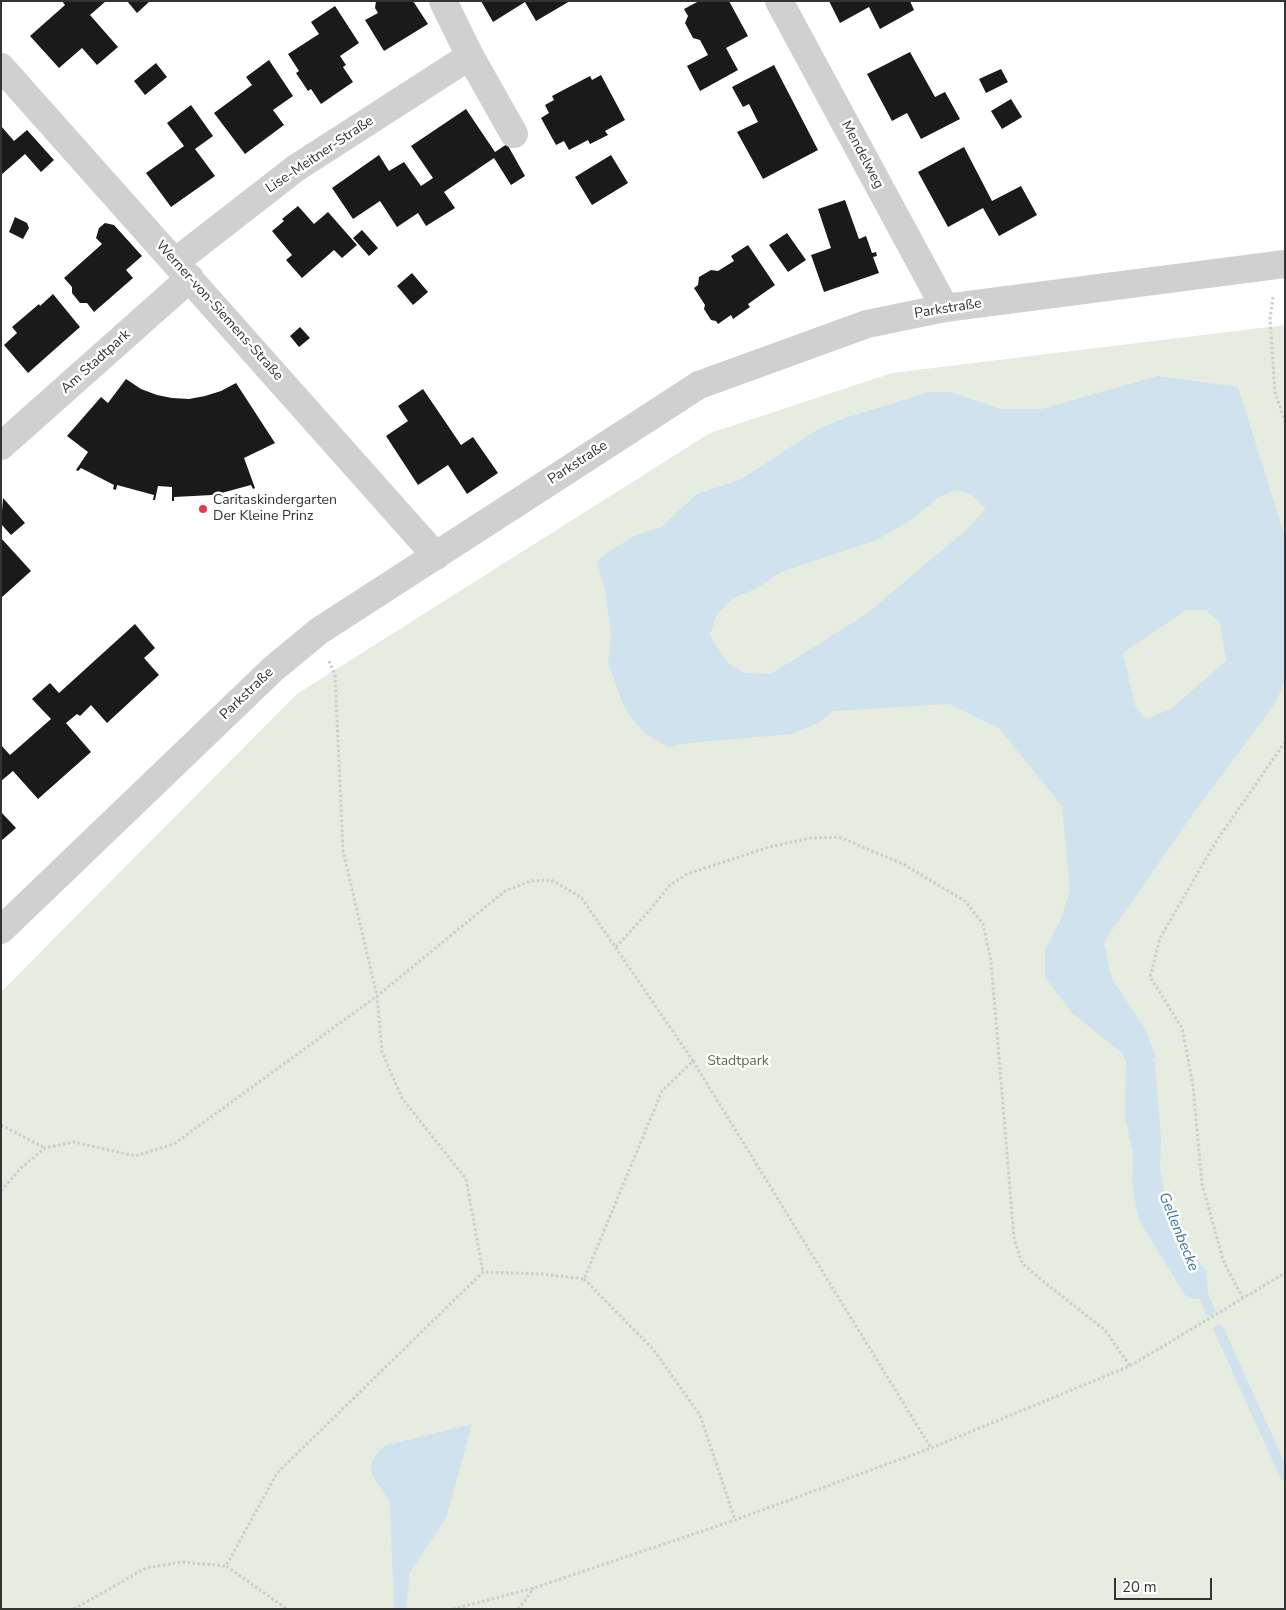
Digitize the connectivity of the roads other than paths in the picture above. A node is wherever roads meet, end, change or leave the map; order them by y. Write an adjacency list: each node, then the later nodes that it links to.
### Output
1 (442, 1): 3 (street)
2 (779, 1): 8 (street, Mendelweg)
3 (470, 56): 5 (street); 7 (street, Lise-Meitner-Straße)
4 (1, 67): 7 (street, Werner-von-Siemens-Straße)
5 (514, 134)
6 (1280, 264): 8 (street, Parkstraße)
7 (183, 270): 9 (street, Am Stadtpark); 10 (street, Werner-von-Siemens-Straße)
8 (945, 308): 10 (street, Parkstraße)
9 (1, 446)
10 (436, 556): 11 (street, Parkstraße)
11 (1, 930)

